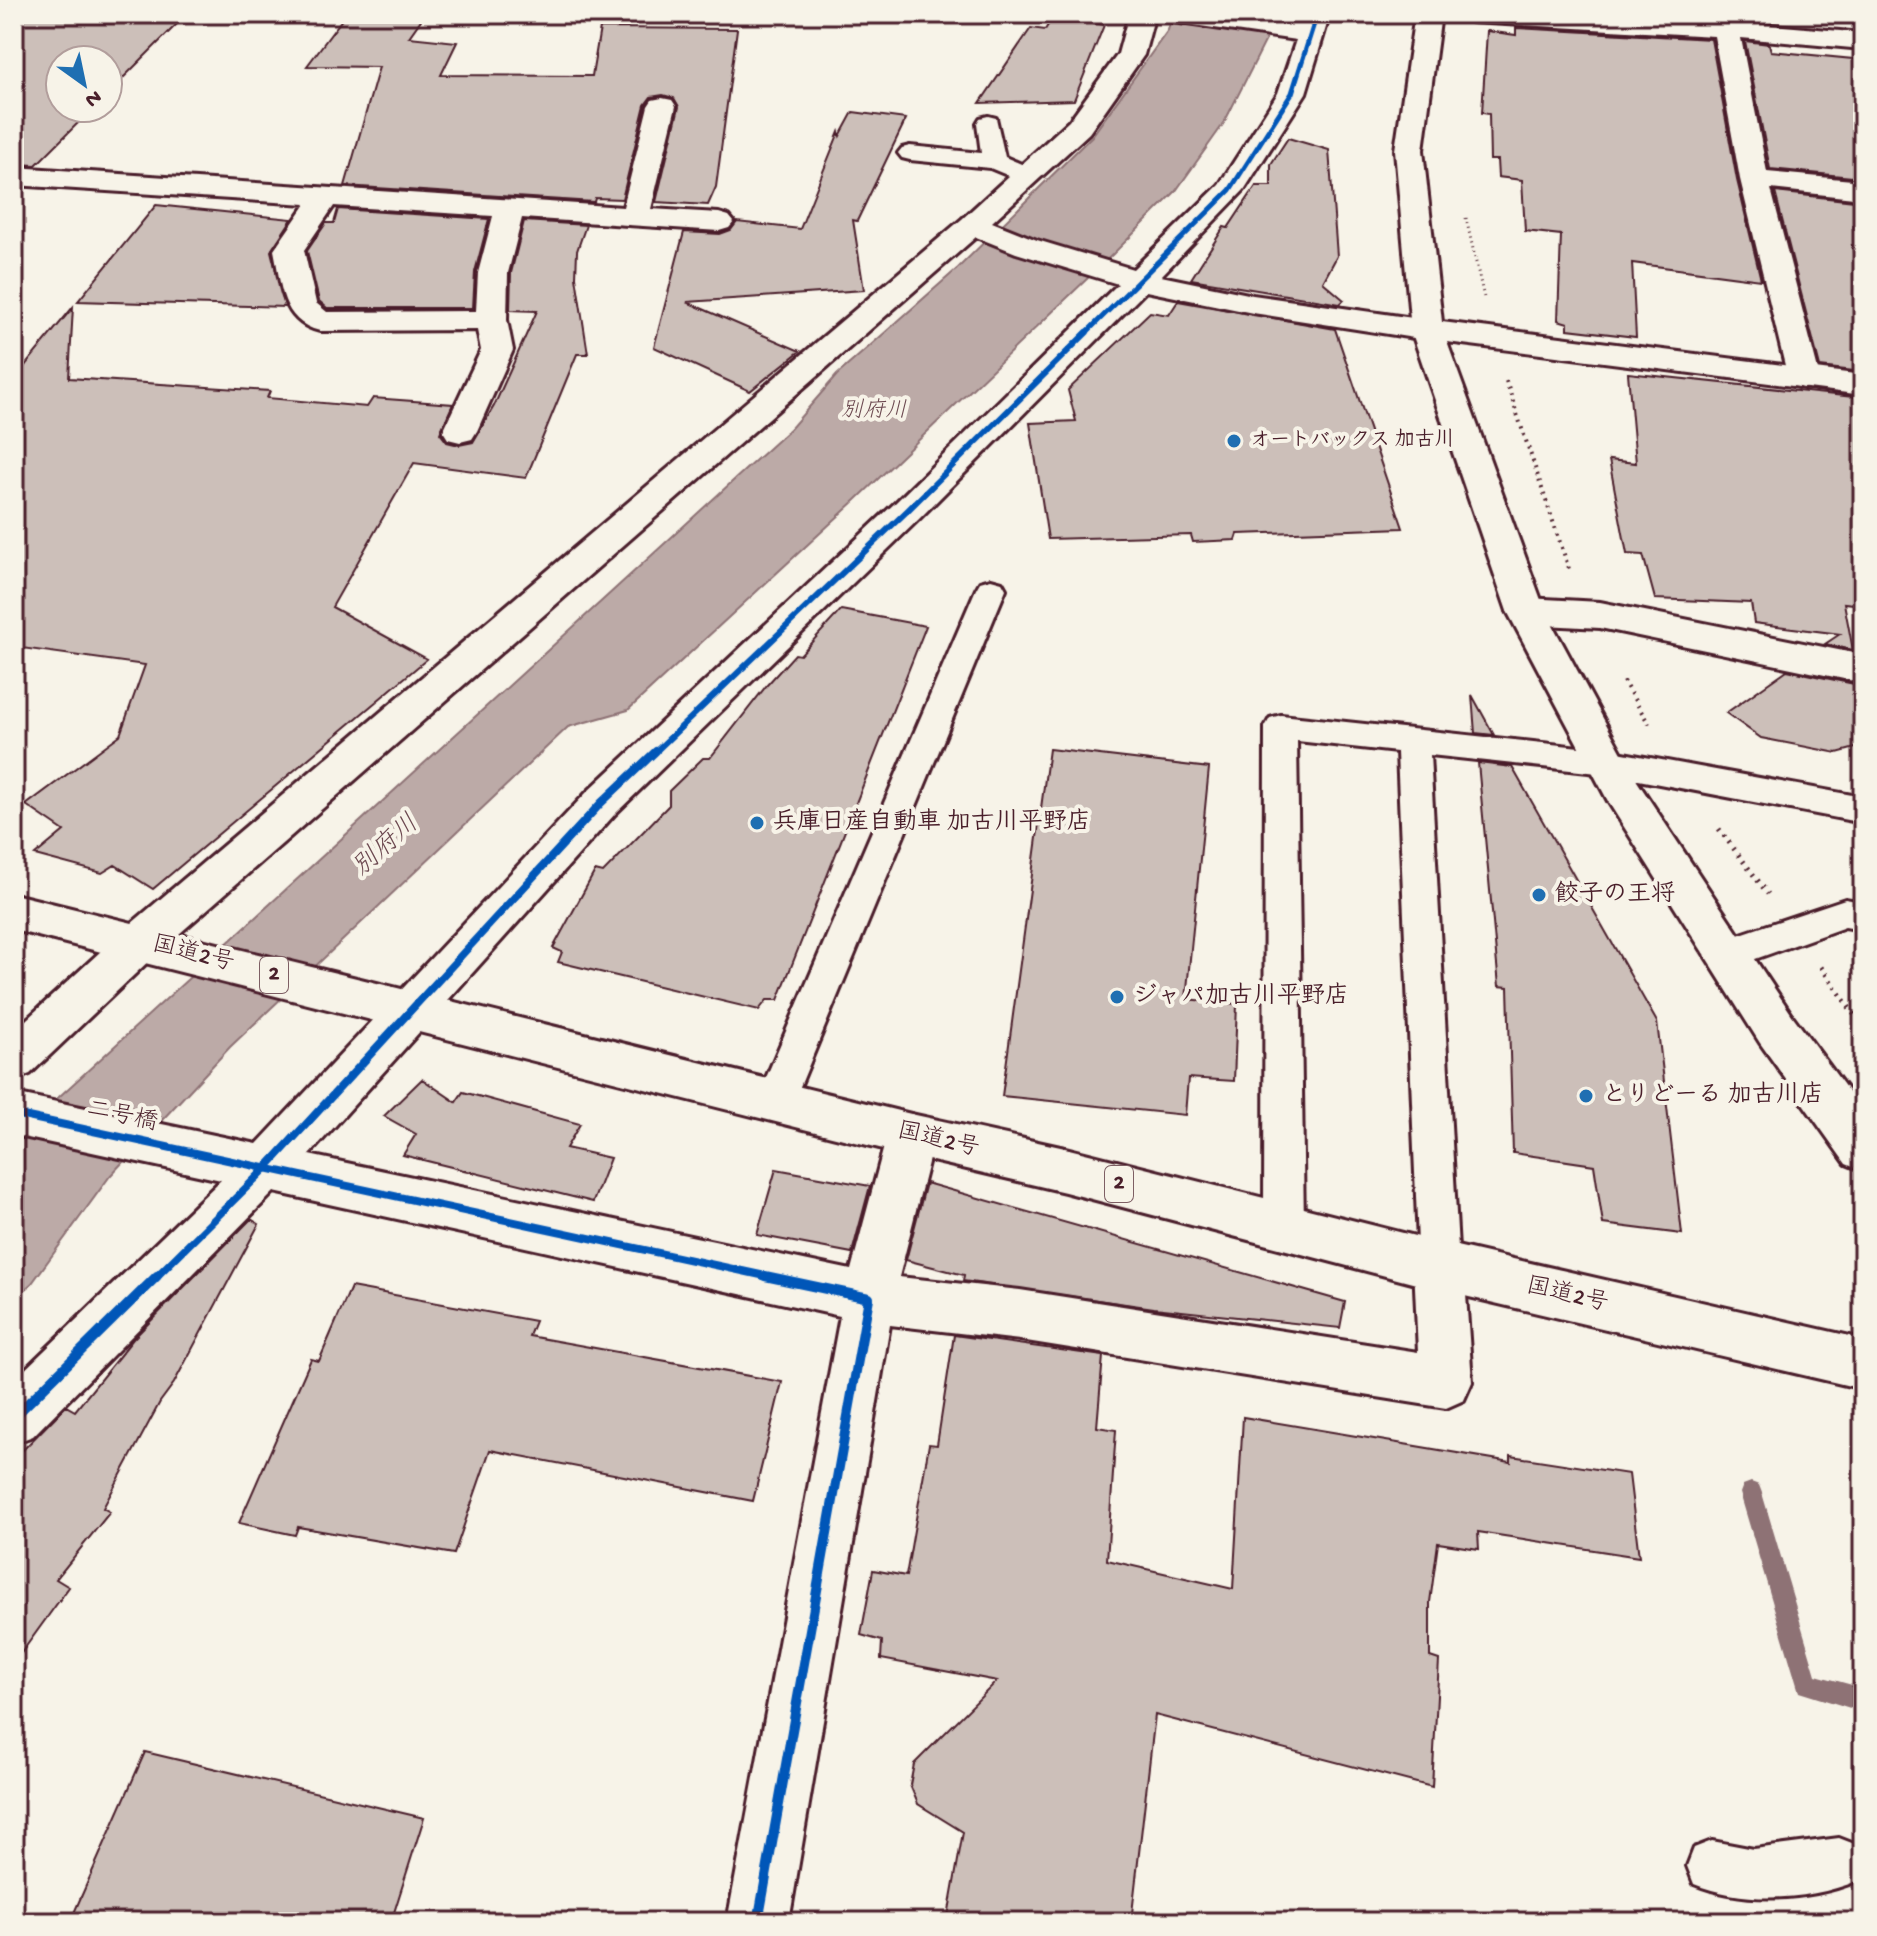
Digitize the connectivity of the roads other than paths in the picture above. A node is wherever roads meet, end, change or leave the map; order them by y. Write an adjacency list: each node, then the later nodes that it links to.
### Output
1 (1142, 14): 12 (main road)
2 (1173, 14): 6 (main road)
3 (1428, 14): 23 (main road)
4 (1472, 14): 5 (main road)
5 (1724, 22): 7 (main road); 14 (main road)
6 (1313, 24): 21 (main road)
7 (1863, 41)
8 (662, 106): 18 (main road)
9 (988, 123): 11 (lane)
10 (910, 153): 11 (lane)
11 (994, 161): 12 (lane)
12 (1027, 175): 20 (main road)
13 (14, 176): 16 (main road)
14 (1754, 179): 15 (main road); 24 (main road)
15 (1863, 190)
16 (326, 196): 17 (main road); 22 (main road)
17 (510, 208): 18 (main road); 22 (main road)
18 (635, 216): 19 (main road)
19 (719, 222)
20 (978, 228): 21 (main road); 35 (main road)
21 (1133, 279): 23 (main road); 37 (main road)
22 (491, 320): 26 (main road)
23 (1427, 330): 24 (main road); 28 (main road)
24 (1804, 378): 25 (main road)
25 (1863, 385)
26 (460, 431)
27 (991, 589): 39 (lane)
28 (1526, 611): 29 (main road); 31 (main road)
29 (1863, 669)
30 (1413, 741): 31 (lane); 44 (lane); 45 (lane)
31 (1607, 762): 32 (lane); 36 (main road)
32 (1863, 810)
33 (14, 912): 35 (main road, 国道2号 / 2)
34 (1863, 916): 36 (lane)
35 (156, 946): 37 (main road, 国道2号 / 2); 38 (main road)
36 (1727, 954): 42 (main road)
37 (395, 1005): 39 (main road, 国道2号 / 2); 43 (main road)
38 (14, 1060)
39 (775, 1101): 41 (main road, 国道2号 / 2)
40 (14, 1114): 43 (main road, 二号橋)
41 (911, 1135): 44 (main road, 国道2号 / 2); 46 (main road)
42 (1863, 1149)
43 (244, 1163): 46 (main road, 二号橋); 48 (main road)
44 (1284, 1226): 45 (main road, 国道2号 / 2)
45 (1439, 1266): 46 (main road, 二号橋); 47 (main road, 国道2号 / 2)
46 (869, 1298): 51 (main road)
47 (1863, 1364)
48 (14, 1417)
49 (1839, 1863): 50 (lane)
50 (1712, 1866)
51 (758, 1922)

